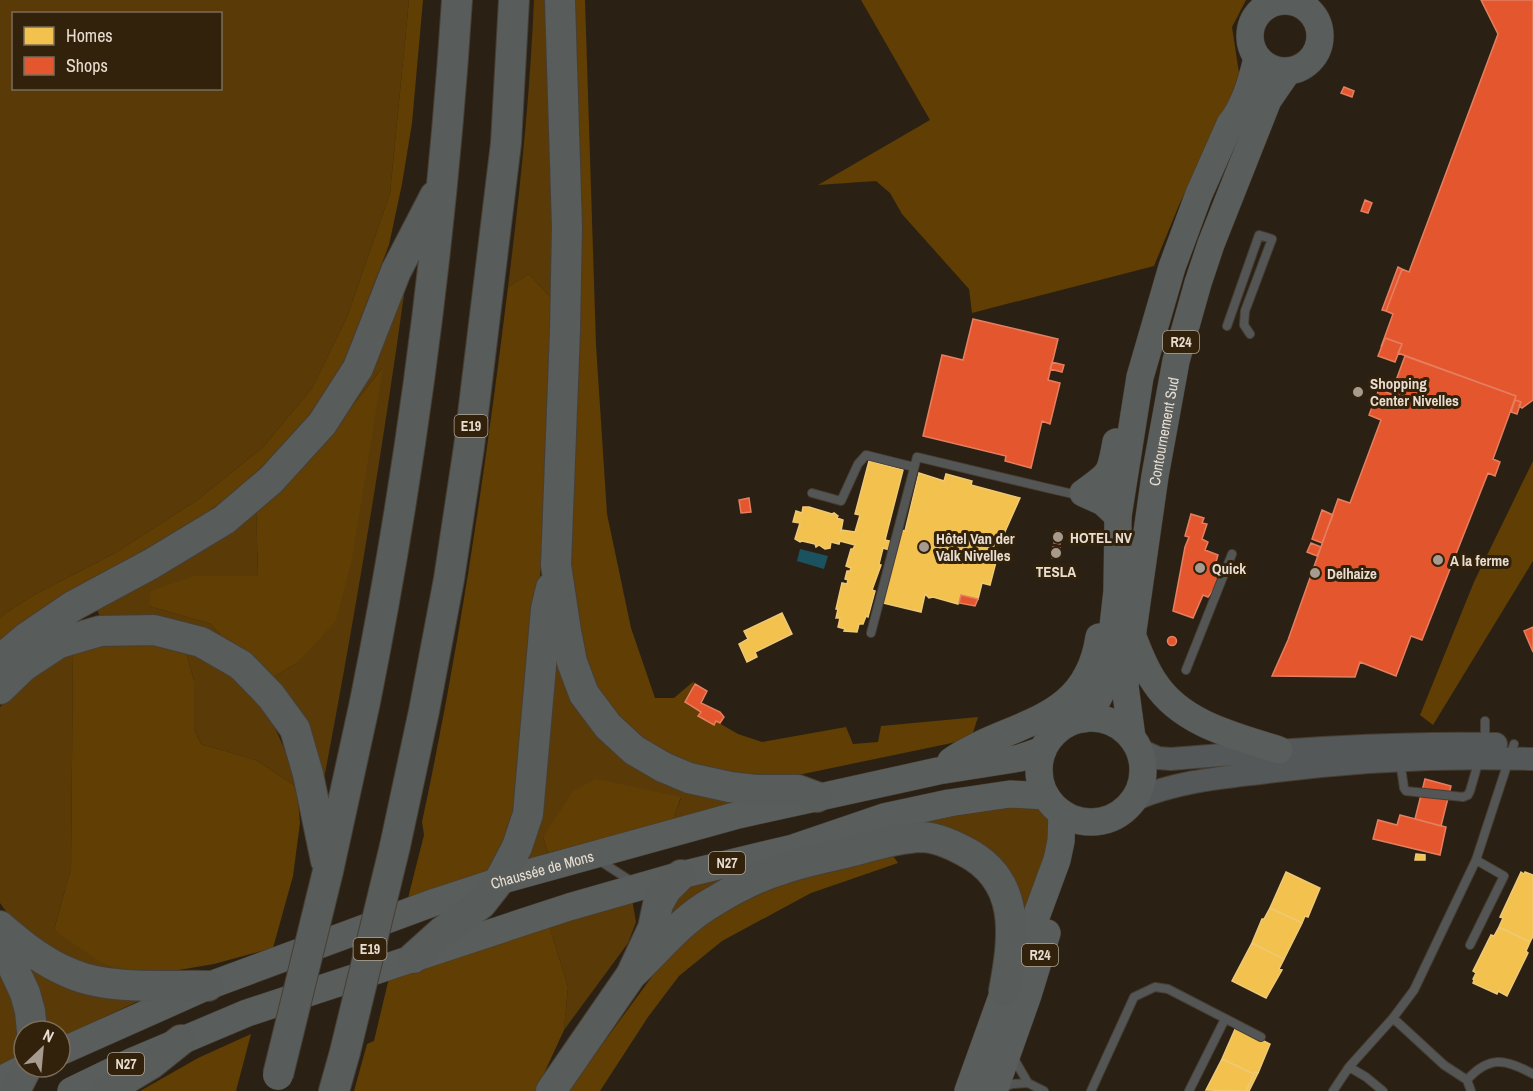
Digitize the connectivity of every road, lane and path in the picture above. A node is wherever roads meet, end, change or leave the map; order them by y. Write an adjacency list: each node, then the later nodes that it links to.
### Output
1 (457, 0): 8 (highway)
2 (514, 0): 65 (highway, E19, bridge)
3 (560, 0): 17 (highway)
4 (1280, 1): 5 (highway, R24); 6 (highway, R24)
5 (1312, 6): 7 (highway, R24)
6 (1257, 58): 7 (highway); 11 (highway, Contournement Sud / R24)
7 (1288, 71): 19 (highway, Contournement Sud / R24)
8 (442, 182): 20 (highway); 40 (highway)
9 (1227, 326): 10 (lane)
10 (1250, 334)
11 (1140, 376): 14 (highway); 15 (highway, Contournement Sud / R24)
12 (914, 467): 13 (lane); 14 (lane); 18 (lane)
13 (812, 493)
14 (1083, 493): 15 (highway)
15 (1118, 516): 23 (highway, Contournement Sud / R24); 33 (highway)
16 (1232, 554): 21 (lane)
17 (556, 565): 34 (highway); 42 (highway)
18 (871, 633)
19 (1133, 637): 25 (highway, Contournement Sud / R24); 28 (highway)
20 (0, 660)
21 (1186, 670)
22 (0, 689): 40 (highway)
23 (1083, 719): 25 (highway); 27 (highway, R24)
24 (1485, 721): 30 (lane)
25 (1136, 744): 28 (main road); 35 (highway, R24)
26 (1519, 749): 30 (main road); 31 (main road); 39 (lane)
27 (1043, 750): 33 (highway, Chaussée de Mons / N27); 36 (highway, R24)
28 (1279, 750): 29 (main road)
29 (1438, 751): 30 (main road); 32 (main road)
30 (1482, 751): 32 (lane)
31 (1533, 759)
32 (1400, 761): 35 (main road)
33 (938, 771): 34 (highway, Chaussée de Mons / N27)
34 (817, 797): 38 (highway, Chaussée de Mons / N27)
35 (1136, 799): 37 (highway)
36 (1054, 805): 37 (highway); 41 (highway, N27); 50 (highway, R24)
37 (1094, 823): 57 (highway, R24)
38 (591, 855): 42 (highway, Chaussée de Mons / N27); 43 (lane)
39 (1476, 860): 46 (lane); 51 (lane)
40 (328, 871): 61 (highway, bridge)
41 (681, 875): 43 (highway, N27); 48 (highway)
42 (499, 881): 47 (highway); 49 (highway, Chaussée de Mons / N27)
43 (639, 886): 47 (highway, N27)
44 (0, 926): 49 (highway)
45 (0, 939): 52 (highway)
46 (1470, 945)
47 (413, 958): 55 (highway, N27)
48 (631, 975): 50 (highway); 66 (highway)
49 (208, 986): 56 (highway, Chaussée de Mons / N27)
50 (1004, 991): 67 (highway, R24)
51 (1393, 1018): 58 (lane); 60 (lane)
52 (31, 1019)
53 (1225, 1019): 54 (lane); 70 (lane); 71 (lane)
54 (1261, 1037)
55 (182, 1040): 63 (highway, N27); 64 (highway)
56 (72, 1047)
57 (1009, 1048): 62 (lane); 68 (highway, R24)
58 (1349, 1067): 72 (lane); 73 (lane)
59 (1533, 1074): 60 (lane)
60 (1467, 1080): 74 (lane)
61 (275, 1083)
62 (1028, 1083): 68 (lane); 69 (lane)
63 (71, 1091)
64 (106, 1091)
65 (334, 1091)
66 (551, 1091)
67 (968, 1091)
68 (994, 1091)
69 (1044, 1091)
70 (1091, 1091)
71 (1189, 1091)
72 (1333, 1091)
73 (1383, 1091)
74 (1471, 1091)

